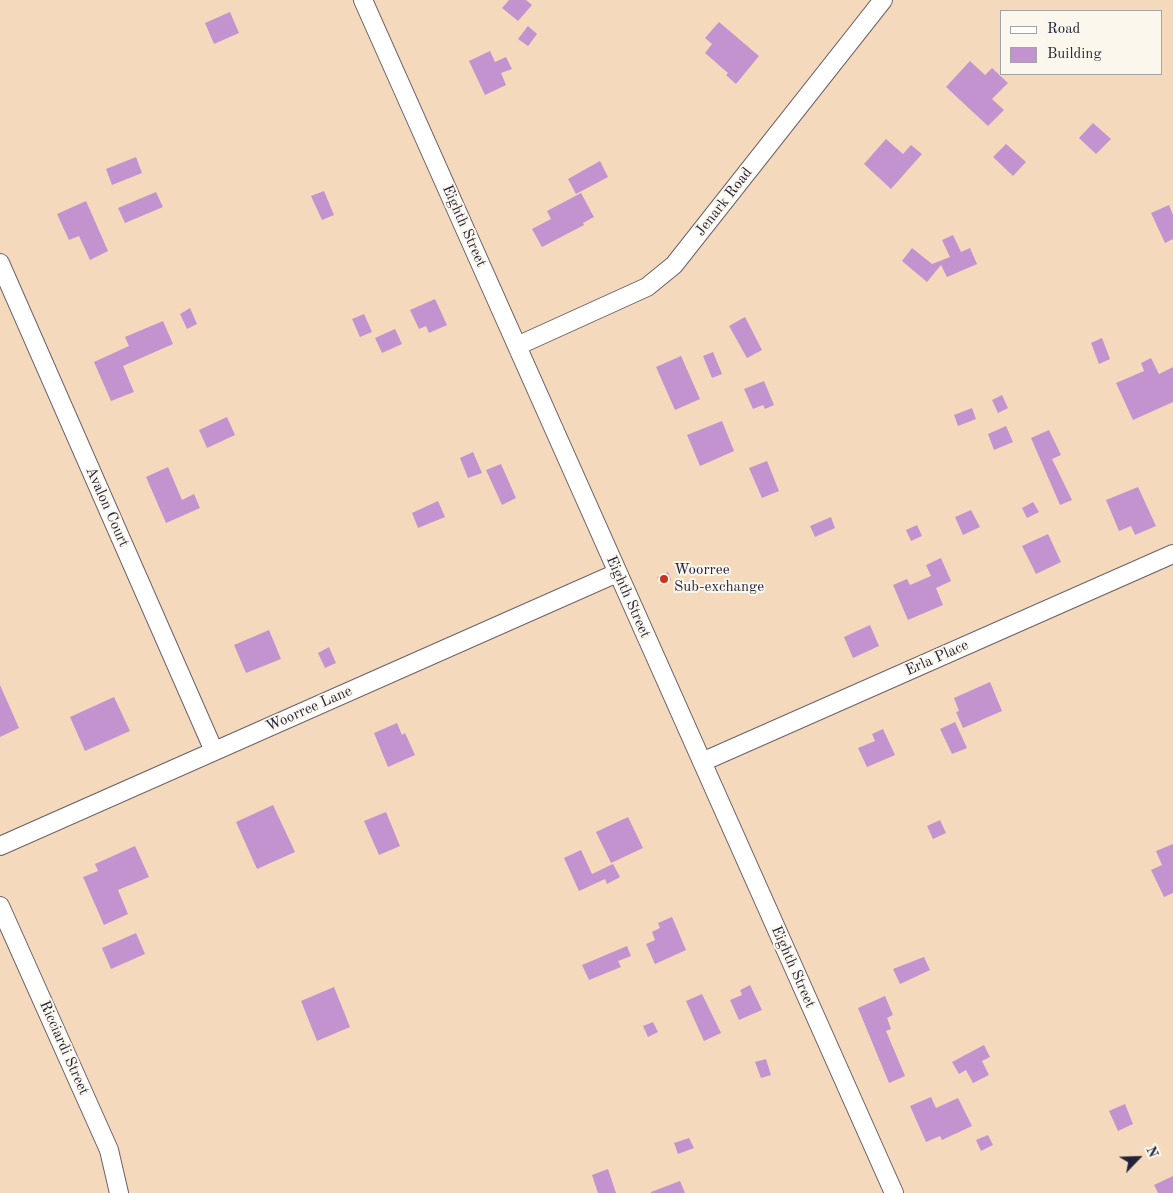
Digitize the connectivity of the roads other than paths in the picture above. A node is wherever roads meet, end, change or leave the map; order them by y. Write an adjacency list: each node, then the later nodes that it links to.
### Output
1 (363, 0): 4 (street, Eighth Street)
2 (883, 0): 4 (street, Jenark Road)
3 (0, 263): 7 (street, Avalon Court)
4 (517, 346): 6 (street, Eighth Street)
5 (1173, 554): 8 (street, Erla Place)
6 (618, 573): 7 (street, Woorree Lane); 8 (street, Eighth Street)
7 (214, 751): 9 (street, Woorree Lane)
8 (702, 762): 12 (street, Eighth Street)
9 (0, 846)
10 (0, 906): 11 (street, Ricciardi Street)
11 (119, 1193)
12 (894, 1193)

